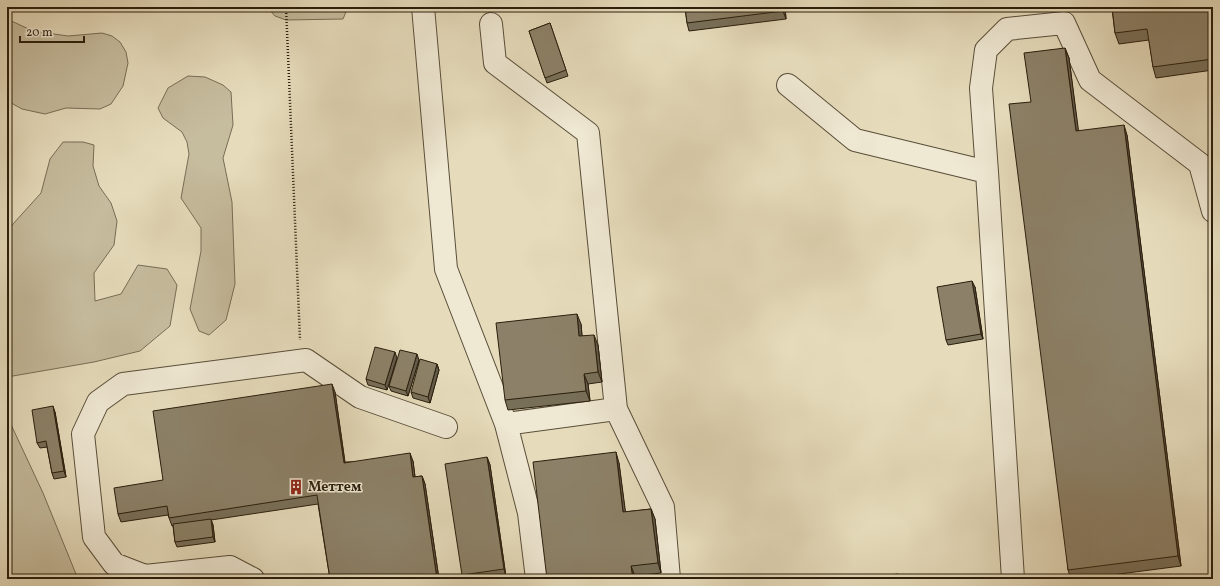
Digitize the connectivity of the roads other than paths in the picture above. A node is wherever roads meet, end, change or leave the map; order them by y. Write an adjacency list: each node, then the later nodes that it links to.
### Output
1 (423, 7): 7 (lane)
2 (491, 24): 6 (lane)
3 (788, 85): 4 (lane)
4 (987, 172): 5 (lane); 12 (lane)
5 (1213, 211)
6 (616, 409): 7 (lane); 11 (lane)
7 (506, 424): 10 (lane)
8 (446, 427): 9 (lane)
9 (253, 579)
10 (536, 579)
11 (669, 579)
12 (1013, 579)

